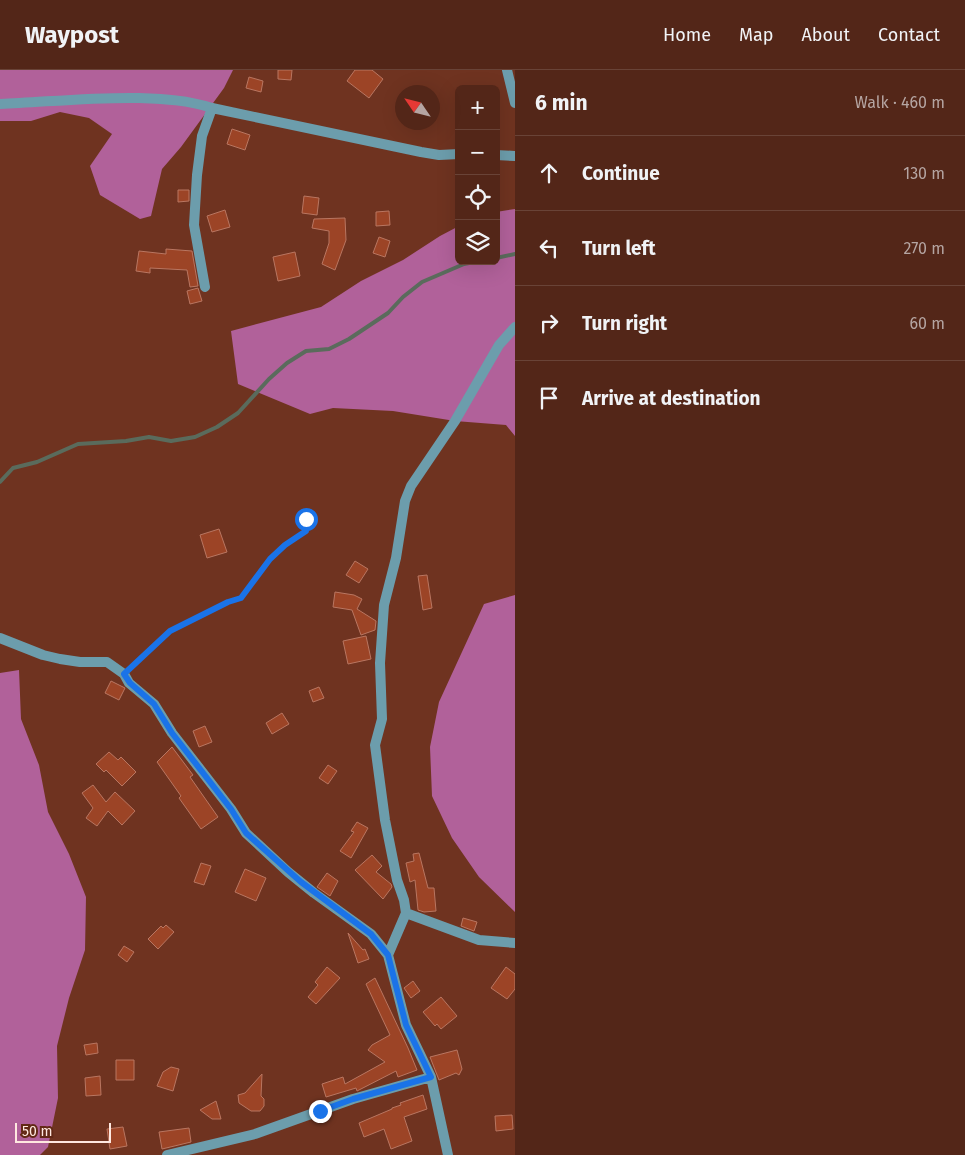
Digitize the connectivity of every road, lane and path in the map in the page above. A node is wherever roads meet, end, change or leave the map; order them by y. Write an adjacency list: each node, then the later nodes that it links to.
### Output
1 (507, 70): 2 (street)
2 (515, 103)
3 (0, 104): 4 (street)
4 (212, 108): 5 (street); 8 (street)
5 (455, 154)
6 (500, 155): 7 (street)
7 (515, 156)
8 (205, 287)
9 (515, 327): 13 (street)
10 (302, 511): 12 (path)
11 (0, 638): 12 (street)
12 (124, 674): 15 (street)
13 (406, 913): 14 (street); 15 (street)
14 (515, 943)
15 (388, 955): 16 (street)
16 (431, 1077): 17 (street); 18 (street)
17 (167, 1155)
18 (448, 1155)

